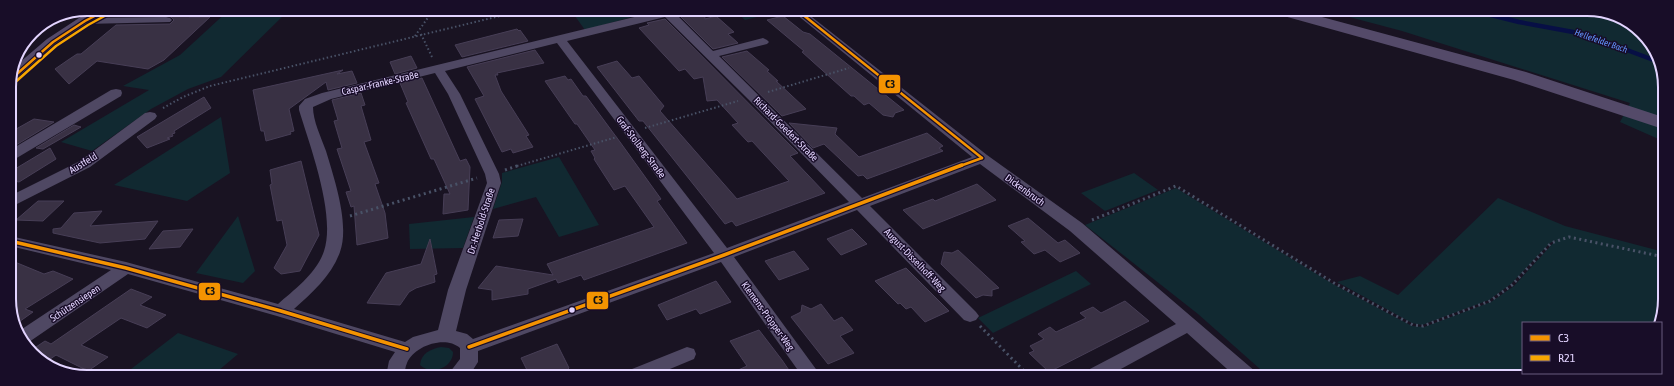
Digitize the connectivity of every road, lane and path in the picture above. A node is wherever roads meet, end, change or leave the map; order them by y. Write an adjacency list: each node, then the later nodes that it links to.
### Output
1 (95, 16): 9 (main road)
2 (429, 16): 11 (path)
3 (499, 16): 10 (path)
4 (653, 16): 12 (street, Caspar-Franke-Straße)
5 (677, 16): 14 (street, Richard-Goedert-Straße)
6 (804, 16): 15 (street, Dickenbruch)
7 (1300, 16): 21 (main road)
8 (166, 20): 9 (street)
9 (85, 21): 17 (main road)
10 (421, 34): 11 (path); 16 (path)
11 (415, 36): 20 (path)
12 (560, 39): 16 (street, Caspar-Franke-Straße); 22 (street, Graf-Stolberg-Straße)
13 (763, 42): 14 (street)
14 (710, 55): 19 (street, Richard-Goedert-Straße)
15 (863, 63): 19 (path); 24 (street, Dickenbruch)
16 (438, 69): 25 (street, Dr.-Herbold-Straße); 28 (street, Caspar-Franke-Straße)
17 (17, 74)
18 (116, 93): 23 (street)
19 (753, 96): 22 (path); 27 (street, Richard-Goedert-Straße)
20 (150, 116): 26 (street, Austfeld)
21 (1658, 122)
22 (630, 133): 25 (path); 31 (street, Graf-Stolberg-Straße)
23 (16, 152)
24 (982, 158): 27 (street); 29 (street, Dickenbruch)
25 (492, 174): 28 (path); 38 (street, Dr.-Herbold-Straße)
26 (16, 199)
27 (861, 204): 31 (street); 35 (street, August-Disselhoff-Weg)
28 (335, 221): 34 (street, Caspar-Franke-Straße)
29 (1076, 227): 32 (path); 36 (street, Dickenbruch)
30 (16, 242): 33 (street)
31 (724, 255): 39 (street); 45 (street, Klemens-Pröpper-Weg)
32 (1658, 255)
33 (126, 268): 34 (street); 37 (street, Schützensiepen)
34 (281, 311): 40 (street)
35 (970, 316): 46 (path)
36 (1188, 325): 47 (street); 48 (street, Dickenbruch)
37 (26, 335)
38 (446, 335): 39 (street); 40 (street)
39 (469, 347): 43 (street)
40 (407, 349): 42 (street)
41 (687, 354): 44 (street)
42 (395, 370)
43 (463, 370)
44 (648, 370)
45 (808, 370)
46 (1023, 370)
47 (1104, 370)
48 (1241, 370)

